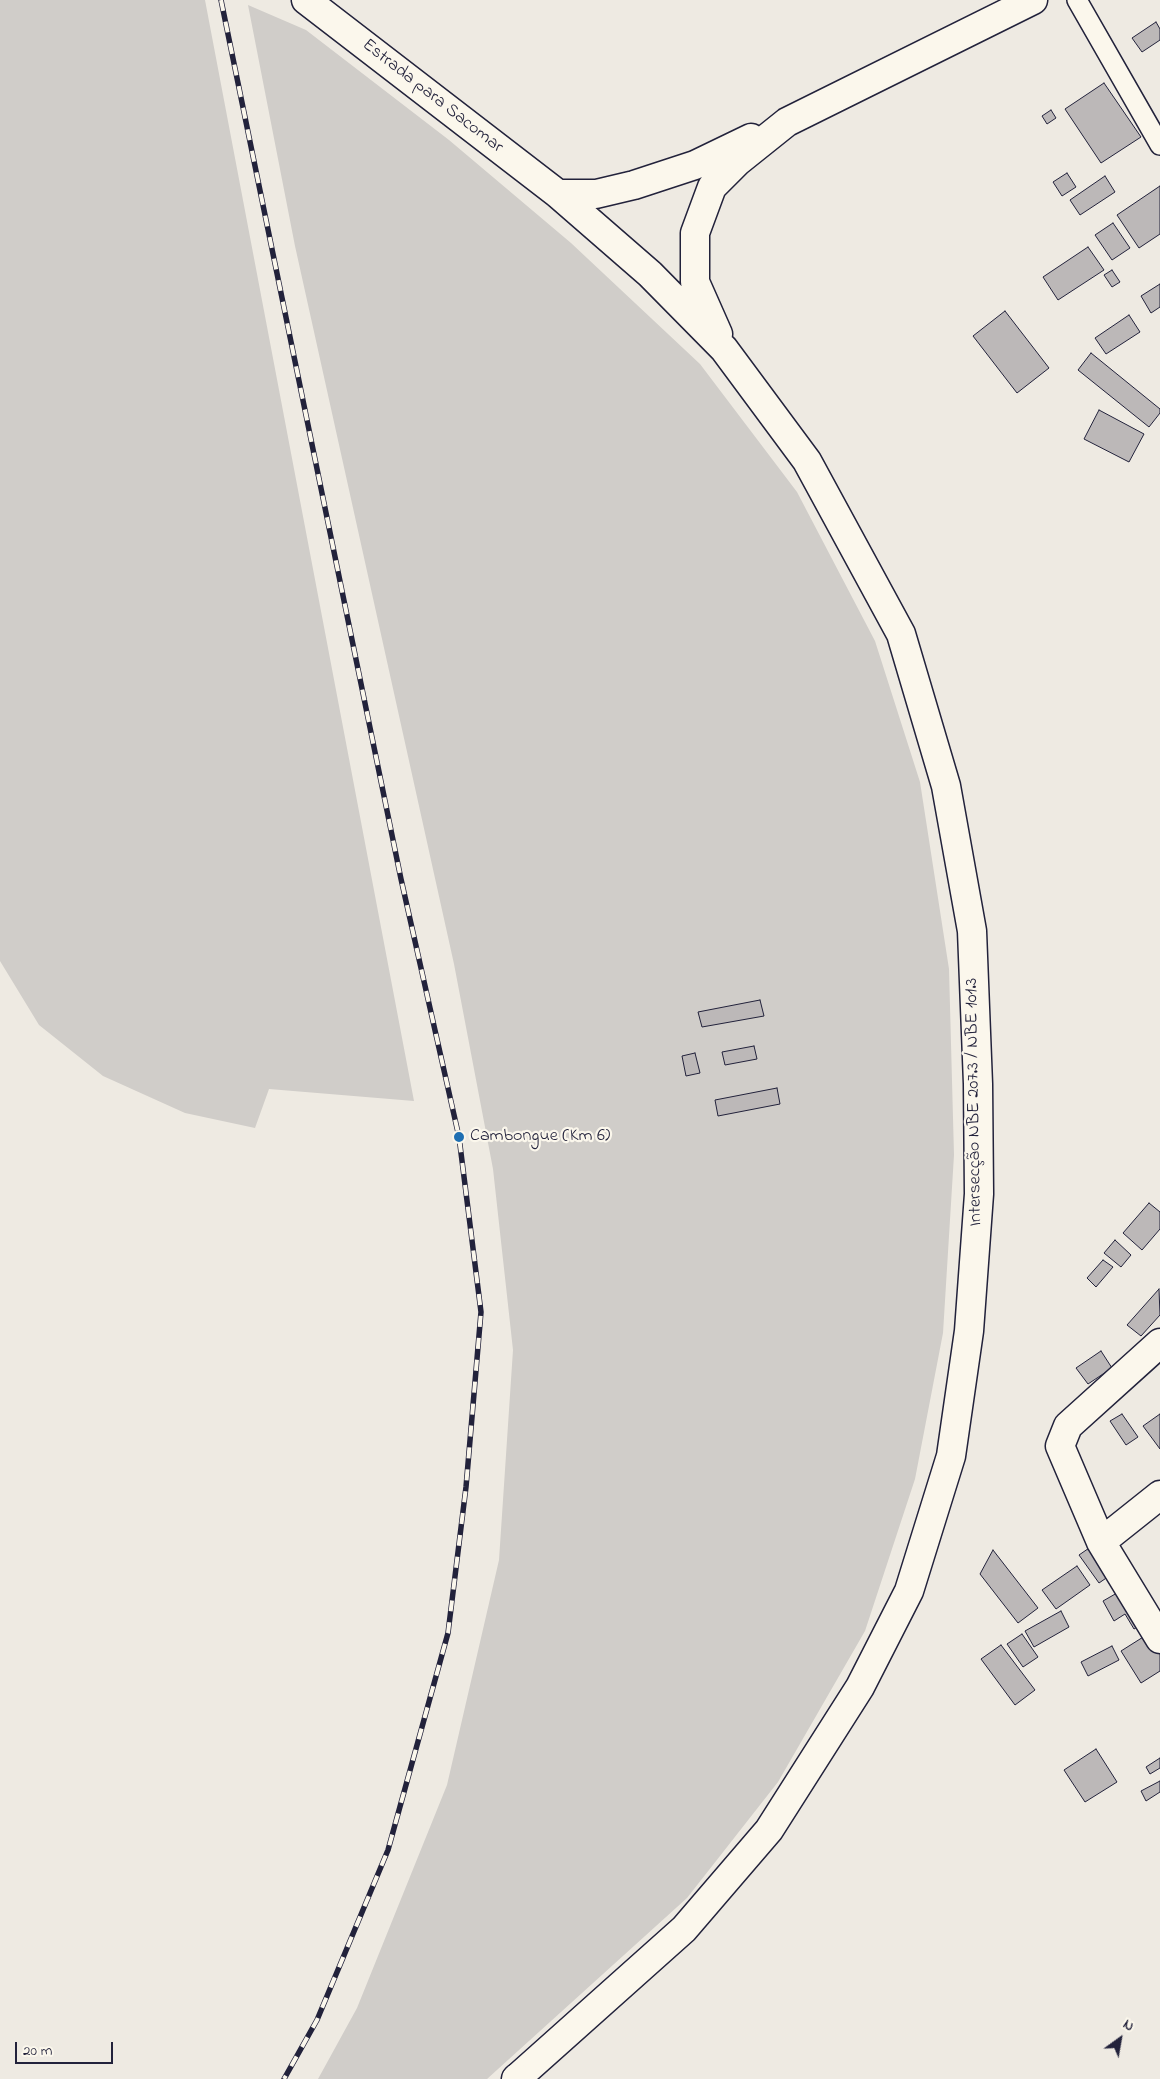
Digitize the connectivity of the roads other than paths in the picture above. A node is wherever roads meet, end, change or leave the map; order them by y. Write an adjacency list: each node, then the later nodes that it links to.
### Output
1 (1033, 0): 4 (street)
2 (1077, 0): 5 (lane)
3 (310, 3): 6 (street, Estrada para Sacomar)
4 (787, 122): 6 (street); 7 (street)
5 (1160, 145)
6 (558, 194): 7 (street, Intersecção NBE 207.3 / NBE 101.3)
7 (724, 349): 12 (street, Intersecção NBE 207.3 / NBE 101.3)
8 (1160, 1343): 10 (street)
9 (1160, 1495): 10 (street)
10 (1101, 1542): 11 (street)
11 (1160, 1639)
12 (516, 2079)

